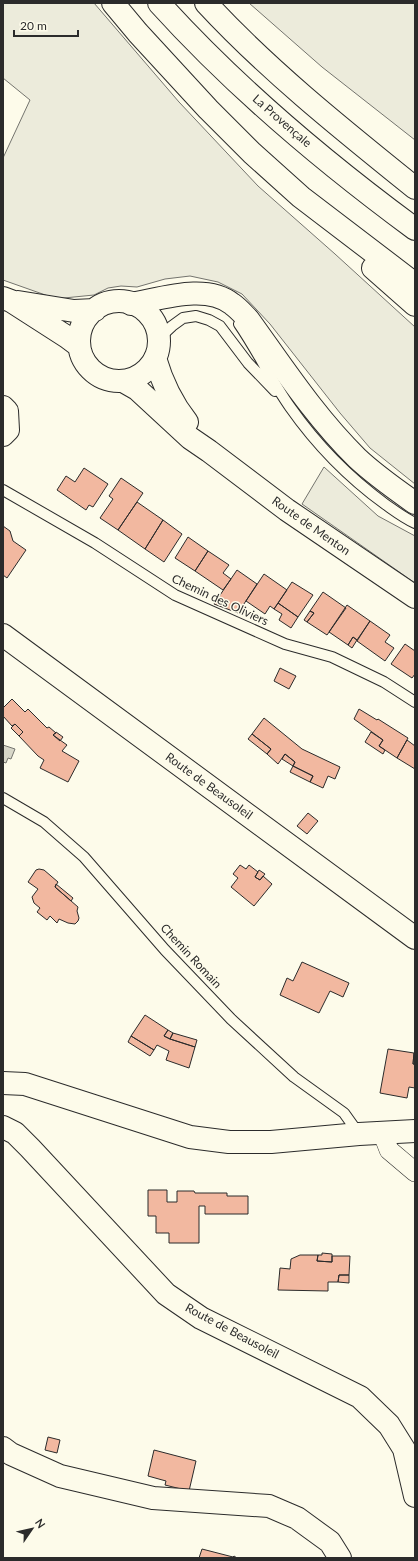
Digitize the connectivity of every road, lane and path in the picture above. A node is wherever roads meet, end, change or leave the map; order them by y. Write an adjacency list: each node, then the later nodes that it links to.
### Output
1 (113, 3): 5 (main road)
2 (159, 3): 6 (main road, La Provençale)
3 (206, 3): 4 (main road)
4 (415, 188)
5 (301, 197): 7 (main road); 11 (main road)
6 (415, 229)
7 (415, 284)
8 (220, 297): 10 (main road); 16 (lane); 21 (main road)
9 (7, 300): 12 (main road); 13 (main road)
10 (131, 304): 12 (main road); 14 (main road)
11 (415, 305)
12 (95, 310): 13 (main road)
13 (79, 346): 15 (main road)
14 (157, 348): 15 (main road); 16 (lane); 19 (main road, Route de Menton)
15 (123, 381): 19 (main road, Route de Menton)
16 (289, 406): 22 (lane)
17 (3, 407): 18 (main road)
18 (3, 435)
19 (209, 451): 23 (main road, Route de Menton)
20 (3, 490): 25 (lane, Chemin des Oliviers)
21 (415, 504)
22 (415, 523)
23 (415, 597)
24 (3, 635): 27 (main road, Route de Beausoleil)
25 (415, 702)
26 (3, 798): 32 (lane, Chemin Romain)
27 (415, 938)
28 (3, 1083): 32 (main road)
29 (3, 1127): 35 (main road, Route de Beausoleil)
30 (415, 1131): 31 (main road)
31 (382, 1132): 32 (main road); 33 (street)
32 (359, 1134)
33 (415, 1172)
34 (3, 1448): 36 (main road)
35 (415, 1496)
36 (340, 1558)

